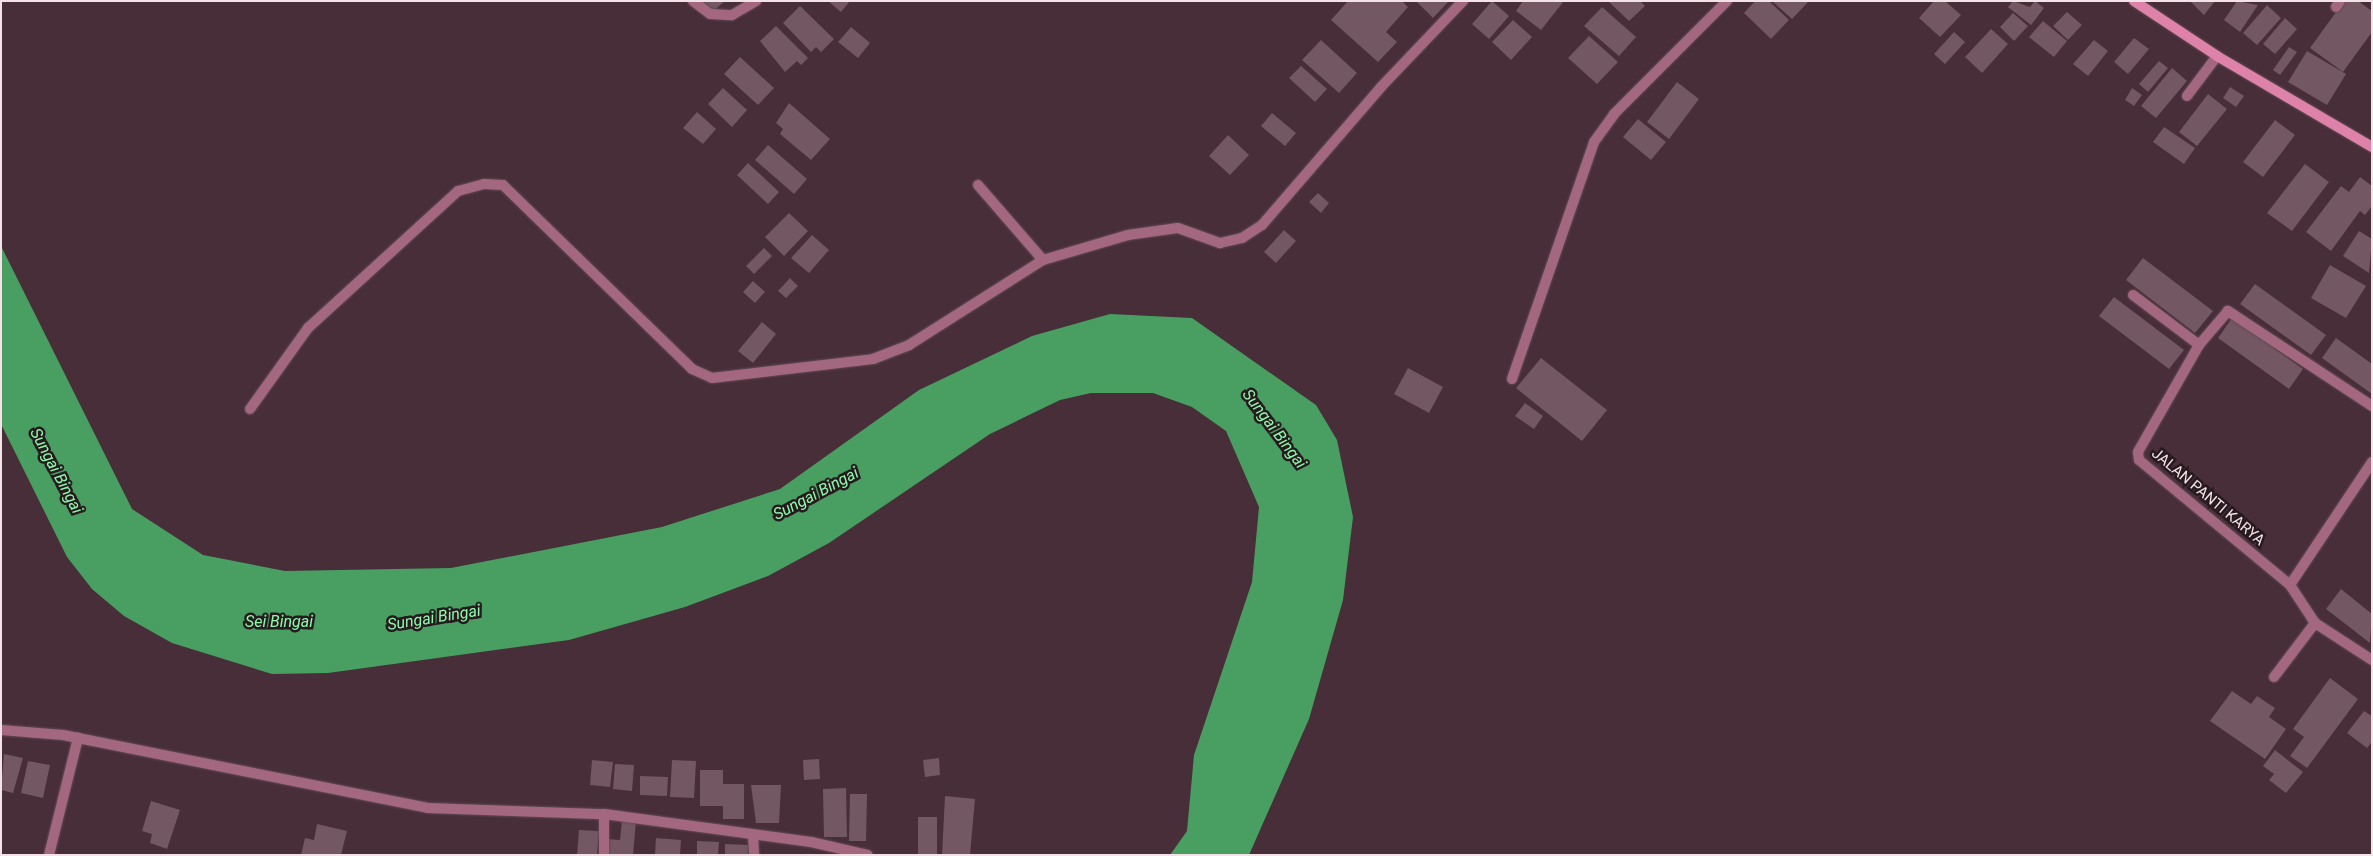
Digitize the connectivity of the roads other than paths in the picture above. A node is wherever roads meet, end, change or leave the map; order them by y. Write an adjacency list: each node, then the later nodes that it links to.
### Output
1 (693, 1): 2 (street)
2 (756, 1)
3 (1463, 1): 10 (street)
4 (1727, 1): 13 (street)
5 (2134, 1): 6 (street)
6 (2217, 56): 7 (street); 8 (street)
7 (2187, 96)
8 (2372, 147)
9 (978, 185): 10 (street)
10 (1043, 260): 15 (street)
11 (2133, 295): 12 (street)
12 (2199, 344): 14 (street, JALAN PANTI KARYA); 17 (street, JALAN PANTI KARYA)
13 (1512, 379)
14 (2372, 406)
15 (250, 409)
16 (2372, 462): 17 (street)
17 (2290, 585): 18 (street, JALAN PANTI KARYA)
18 (2314, 624): 19 (street, JALAN PANTI KARYA); 20 (street)
19 (2372, 660)
20 (2274, 676)
21 (1, 730): 22 (street)
22 (78, 738): 23 (street); 25 (street)
23 (604, 814): 24 (street); 26 (street)
24 (753, 835): 27 (street); 28 (street)
25 (49, 855)
26 (604, 855)
27 (754, 855)
28 (868, 855)

